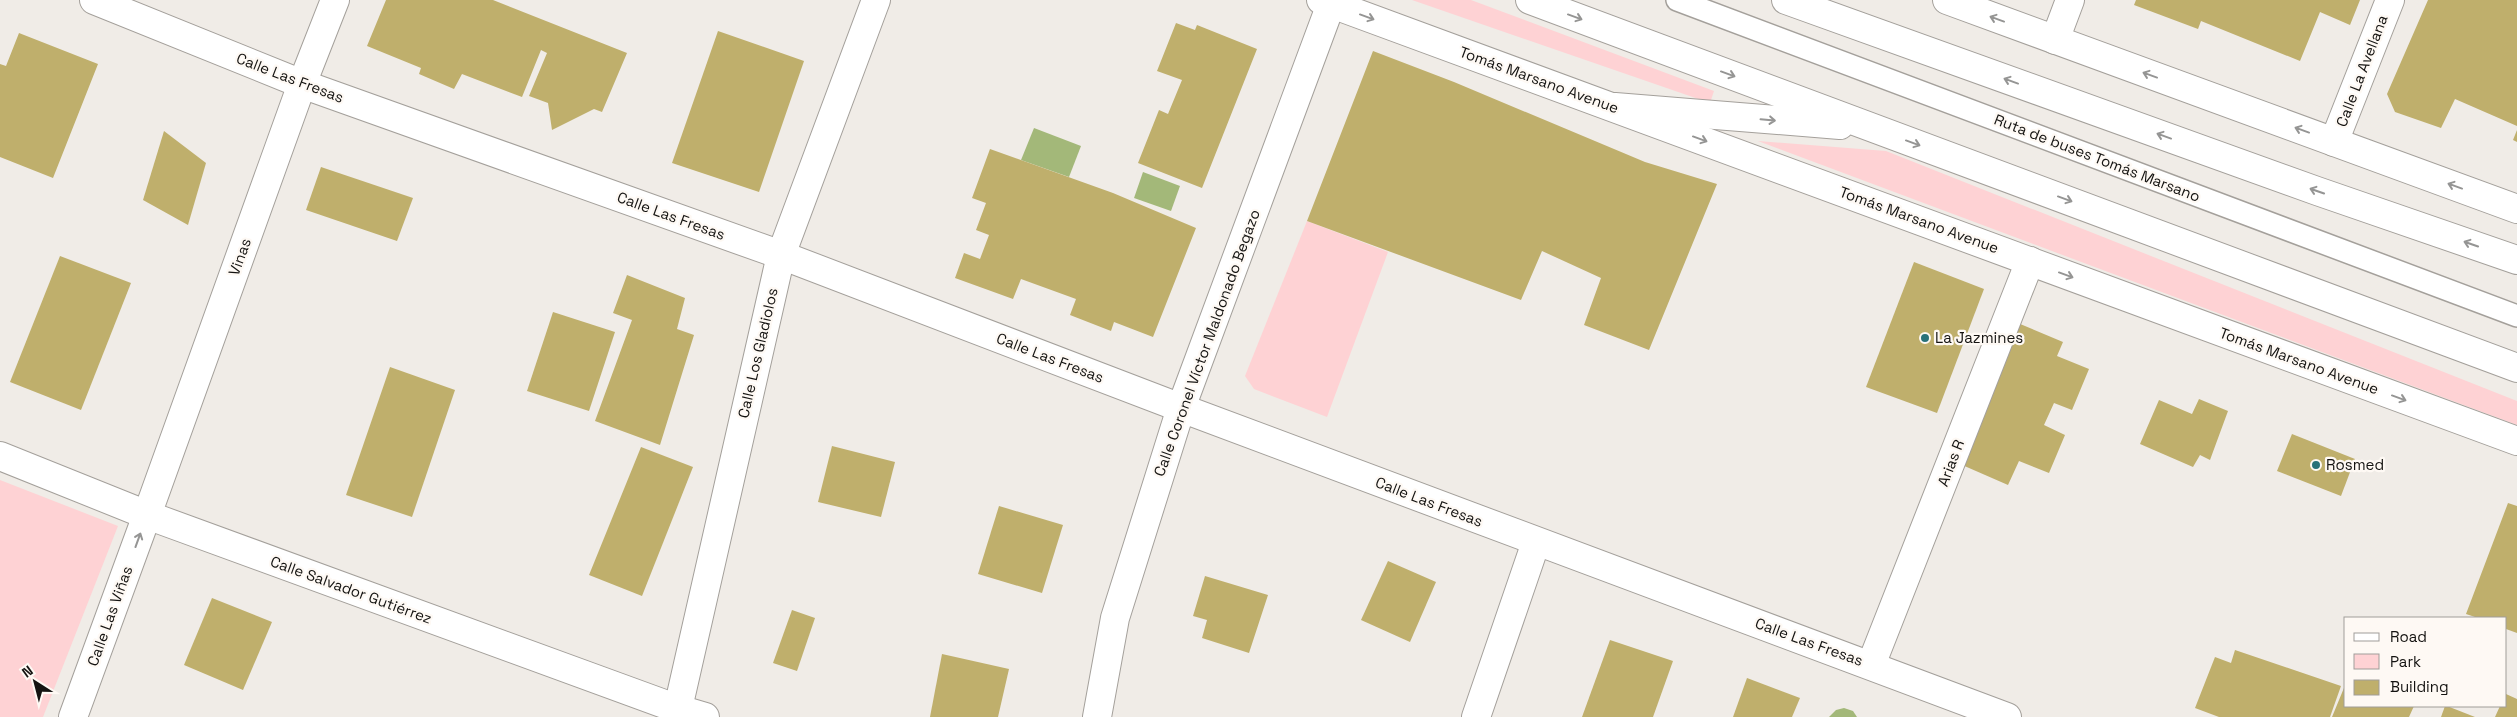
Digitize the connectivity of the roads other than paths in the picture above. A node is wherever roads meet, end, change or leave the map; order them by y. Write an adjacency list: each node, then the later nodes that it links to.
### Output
1 (94, 0): 12 (street, Calle Las Fresas)
2 (335, 0): 12 (street, Vinas)
3 (876, 0): 17 (street, Calle Los Gladiolos)
4 (1530, 0): 14 (street, one-way to 14)
5 (1676, 0): 20 (lane, Ruta de buses Tomás Marsano)
6 (1786, 0): 18 (street, one-way to 6)
7 (1947, 0): 11 (street, one-way to 7)
8 (2070, 0): 11 (street)
9 (2390, 0): 15 (street, Calle La Avellana)
10 (1326, 2): 13 (street, Tomás Marsano Avenue, one-way to 13); 22 (street, Calle Coronel Víctor Maldonado Begazo)
11 (2055, 40): 15 (street, one-way to 11)
12 (302, 84): 17 (street, Calle Las Fresas); 25 (street, Vinas)
13 (1614, 107): 14 (street, one-way to 14); 19 (street, Tomás Marsano Avenue, one-way to 19)
14 (1872, 127): 21 (street, one-way to 21)
15 (2334, 142): 16 (street, one-way to 15)
16 (2517, 209)
17 (781, 255): 22 (street, Calle Las Fresas); 28 (street, Calle Los Gladiolos)
18 (2517, 260)
19 (2030, 261): 23 (street, Tomás Marsano Avenue, one-way to 23); 27 (street, Arias R)
20 (2517, 316)
21 (2517, 368)
22 (1180, 408): 26 (street, Calle Las Fresas); 31 (street, Calle Coronel Víctor Maldonado Begazo)
23 (2517, 441)
24 (0, 456): 25 (street, Calle Salvador Gutiérrez)
25 (147, 515): 28 (street, Calle Salvador Gutiérrez); 29 (street, Calle Las Viñas, one-way to 25)
26 (1536, 542): 27 (street, Calle Las Fresas); 32 (street)
27 (1871, 665): 33 (street, Calle Las Fresas)
28 (677, 713): 30 (street, Calle Salvador Gutiérrez)
29 (73, 717)
30 (705, 717)
31 (1097, 717)
32 (1476, 717)
33 (2007, 717)

